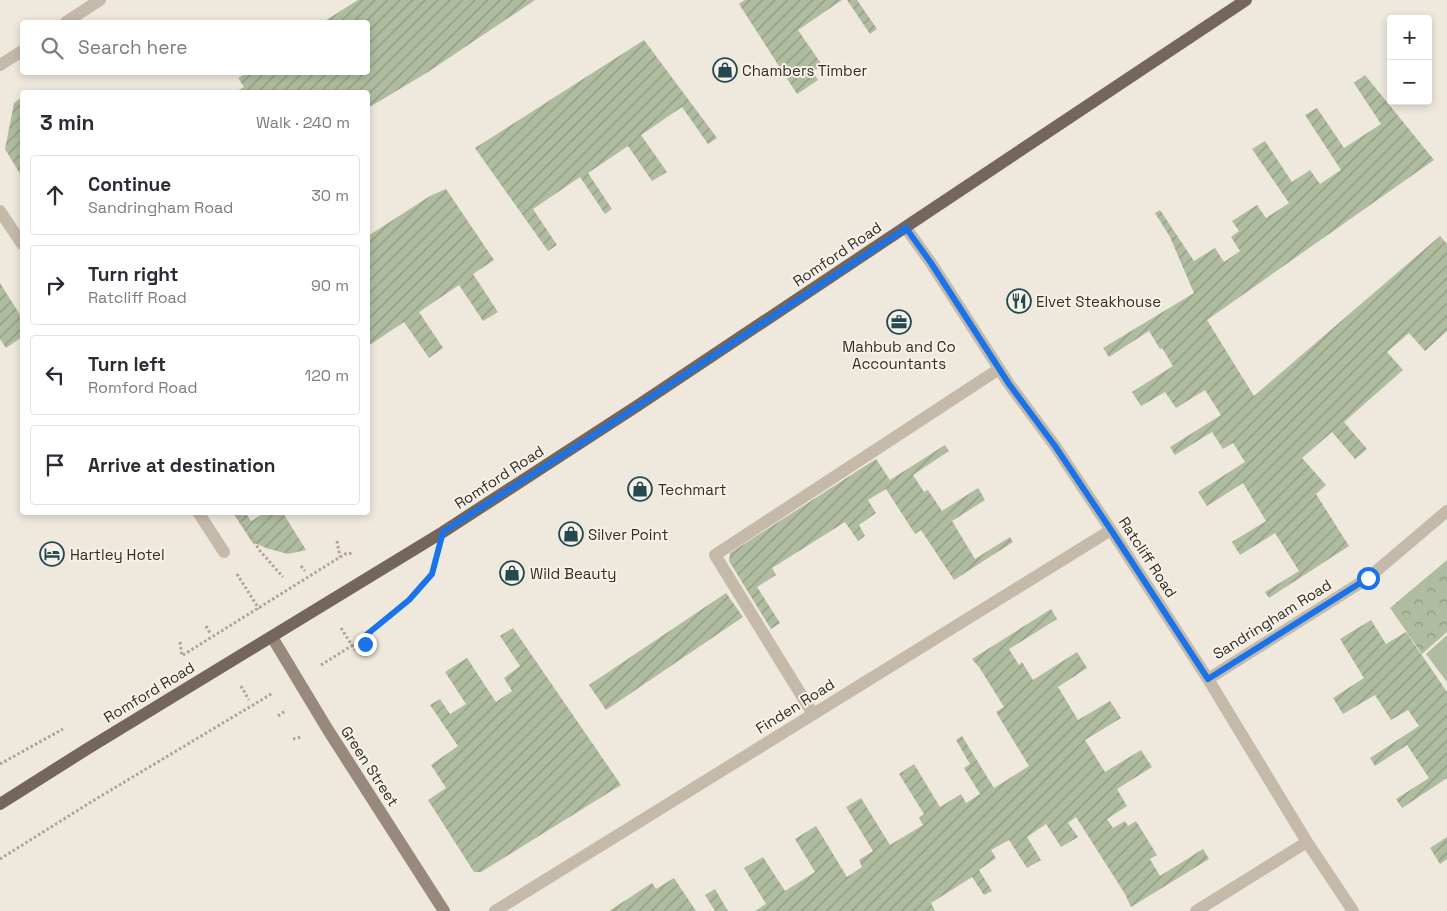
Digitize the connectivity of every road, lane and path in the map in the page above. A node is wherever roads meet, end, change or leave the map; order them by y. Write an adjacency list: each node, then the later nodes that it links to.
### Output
1 (100, 0): 3 (street)
2 (1246, 0): 7 (main road, Romford Road)
3 (69, 20)
4 (20, 52): 5 (street)
5 (0, 66)
6 (0, 211): 8 (street)
7 (906, 228): 9 (street, Ratcliff Road); 14 (main road, Romford Road)
8 (20, 241)
9 (999, 369): 13 (street, Ratcliff Road); 37 (street)
10 (1447, 511): 32 (street, Sandringham Road)
11 (200, 515): 16 (street)
12 (237, 515): 19 (path)
13 (1111, 530): 32 (street, Ratcliff Road); 37 (street, Finden Road)
14 (443, 532): 25 (main road, Romford Road); 27 (path)
15 (337, 542): 21 (path, Romford Road)
16 (224, 552)
17 (301, 566): 18 (path)
18 (305, 571)
19 (283, 577)
20 (249, 592): 21 (path)
21 (258, 608): 29 (path, Romford Road)
22 (206, 626): 24 (path)
23 (341, 628): 27 (path)
24 (210, 633)
25 (272, 637): 41 (main road, Romford Road); 44 (main road, Green Street)
26 (180, 642): 29 (path, Romford Road)
27 (353, 645): 28 (path); 31 (path)
28 (355, 650)
29 (182, 656): 30 (path, Romford Road)
30 (174, 661)
31 (320, 665)
32 (1208, 679): 42 (street, Ratcliff Road)
33 (242, 686): 35 (path)
34 (274, 693): 43 (path)
35 (250, 700)
36 (285, 711): 38 (path)
37 (813, 714): 45 (street, Finden Road)
38 (278, 716)
39 (63, 728): 40 (path)
40 (0, 764)
41 (0, 804)
42 (1307, 842): 46 (street); 47 (street, Ratcliff Road)
43 (0, 859)
44 (444, 911)
45 (495, 911)
46 (1196, 911)
47 (1352, 911)

